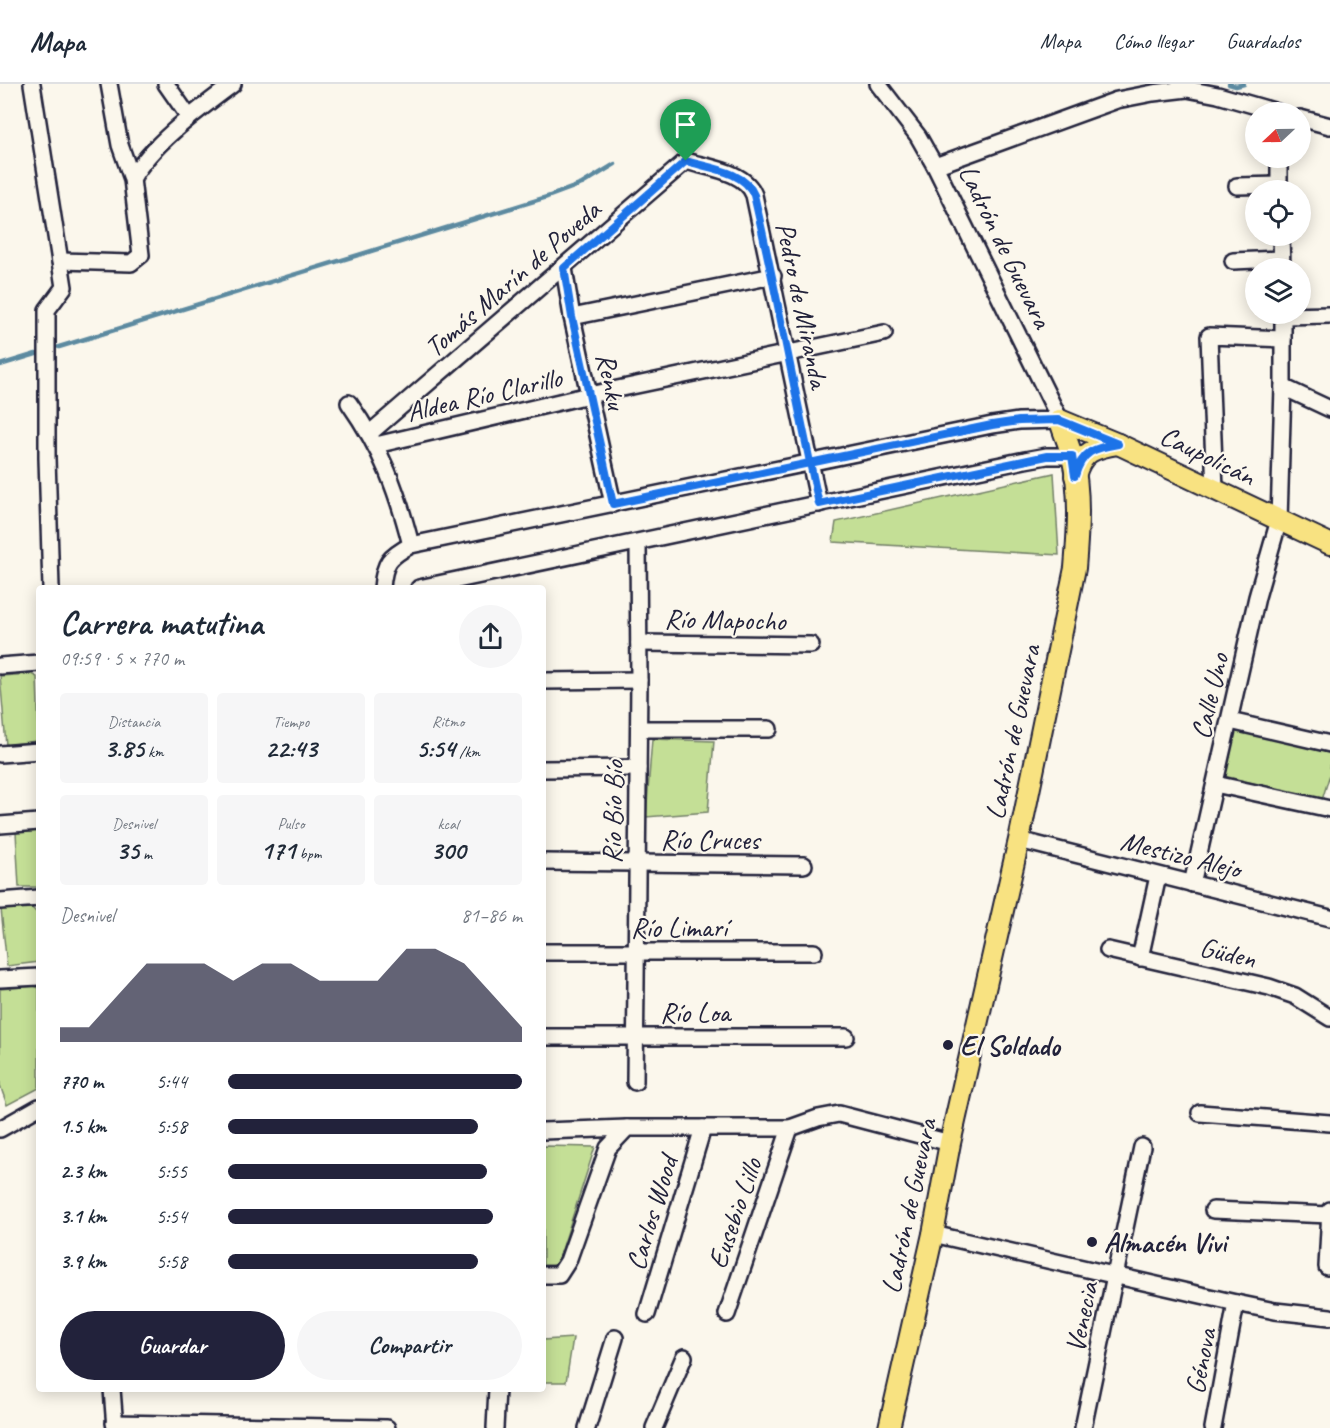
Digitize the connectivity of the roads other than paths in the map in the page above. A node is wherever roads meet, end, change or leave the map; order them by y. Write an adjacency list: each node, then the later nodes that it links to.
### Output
1 (32, 84): 15 (street)
2 (109, 84): 12 (street)
3 (166, 84): 7 (street)
4 (232, 84): 7 (street)
5 (878, 84): 11 (street, Ladrón de Guevara)
6 (1245, 102): 11 (street)
7 (189, 117): 12 (street)
8 (1311, 121): 9 (street)
9 (1330, 126)
10 (686, 161): 18 (street, Tomás Marín de Poveda); 19 (street, Pedro de Miranda)
11 (935, 166): 31 (street, Ladrón de Guevara)
12 (132, 179): 15 (street)
13 (1237, 186): 14 (street)
14 (1245, 186)
15 (60, 261): 44 (street)
16 (1233, 261): 17 (street)
17 (1245, 262)
18 (564, 268): 22 (street, Renku); 32 (street, Tomás Marín de Poveda)
19 (773, 276): 22 (street); 26 (street, Pedro de Miranda)
20 (1311, 315): 21 (street)
21 (1330, 315)
22 (572, 317): 28 (street, Renku)
23 (1283, 324): 25 (street, Calle Uno)
24 (884, 333): 26 (street, Aldea Río Clarillo)
25 (1283, 339): 27 (street, Calle Uno); 37 (street)
26 (787, 354): 28 (street, Aldea Río Clarillo); 35 (street, Pedro de Miranda)
27 (1283, 387): 30 (street); 40 (street, Calle Uno)
28 (589, 395): 32 (street, Aldea Río Clarillo); 38 (street, Renku)
29 (349, 403): 32 (street)
30 (1330, 409)
31 (1059, 420): 33 (main road, Caupolicán); 34 (main road, Ladrón de Guevara); 35 (street)
32 (373, 439): 43 (street)
33 (1118, 444): 36 (main road); 37 (main road, Caupolicán)
34 (1072, 456): 36 (main road, Ladrón de Guevara); 39 (street)
35 (810, 462): 38 (street); 39 (street, Pedro de Miranda)
36 (1075, 476): 65 (main road, Ladrón de Guevara)
37 (1215, 490): 40 (main road, Caupolicán)
38 (613, 504): 43 (street)
39 (819, 504): 41 (street)
40 (1279, 520): 42 (main road, Caupolicán); 53 (street, Calle Uno)
41 (638, 543): 46 (street); 47 (street, Río Bío Bío)
42 (1330, 544)
43 (411, 545): 45 (street)
44 (51, 585)
45 (382, 585)
46 (434, 585)
47 (639, 643): 48 (street, Río Mapocho); 51 (street, Río Bío Bío)
48 (811, 645)
49 (36, 663): 50 (street)
50 (0, 666)
51 (639, 680): 52 (street); 54 (street, Río Bío Bío)
52 (546, 681)
53 (1230, 721): 56 (street); 61 (street, Calle Uno)
54 (639, 729): 55 (street); 59 (street, Río Bío Bío)
55 (769, 729)
56 (1330, 744)
57 (36, 751): 58 (street)
58 (0, 754)
59 (638, 768): 60 (street); 67 (street, Río Bío Bío)
60 (546, 769)
61 (1215, 784): 62 (street); 70 (street, Calle Uno)
62 (1330, 808)
63 (36, 822): 64 (street)
64 (0, 825)
65 (1019, 840): 69 (street, Mestizo Alejo); 94 (main road, Ladrón de Guevara)
66 (546, 862): 67 (street, Río Cruces)
67 (637, 864): 68 (street, Río Cruces); 77 (street, Río Bío Bío)
68 (804, 865)
69 (1158, 876): 70 (street, Mestizo Alejo); 78 (street)
70 (1192, 884): 73 (street, Mestizo Alejo)
71 (36, 898): 72 (street)
72 (0, 901)
73 (1330, 918)
74 (1108, 950): 78 (street, Güden)
75 (546, 952): 77 (street, Río Limarí)
76 (814, 952): 77 (street, Río Limarí)
77 (637, 953): 84 (street, Río Bío Bío)
78 (1140, 958): 81 (street, Güden)
79 (36, 977): 80 (street)
80 (0, 979)
81 (1330, 1018)
82 (546, 1037): 84 (street, Río Loa)
83 (846, 1037): 84 (street, Río Loa)
84 (636, 1038): 85 (street, Río Bío Bío)
85 (635, 1082)
86 (36, 1109): 89 (street)
87 (1200, 1113): 88 (street)
88 (1330, 1123)
89 (0, 1128)
90 (627, 1128): 91 (street); 93 (street); 101 (street)
91 (703, 1128): 92 (street); 104 (street, Carlos Wood)
92 (790, 1128): 94 (street); 105 (street, Eusebio Lillo)
93 (546, 1131)
94 (950, 1143): 99 (main road, Ladrón de Guevara)
95 (1142, 1147): 102 (street, Venecia)
96 (1213, 1210): 98 (street)
97 (1330, 1210): 98 (street)
98 (1330, 1215): 100 (street)
99 (933, 1234): 102 (street); 116 (main road, Ladrón de Guevara)
100 (1327, 1267)
101 (546, 1275)
102 (1116, 1276): 103 (street); 117 (street, Venecia)
103 (1236, 1303): 106 (street); 118 (street, Génova)
104 (647, 1314)
105 (726, 1314)
106 (1330, 1317)
107 (615, 1338): 114 (street)
108 (684, 1357): 115 (street)
109 (112, 1392): 111 (street)
110 (497, 1392): 113 (street)
111 (115, 1426): 112 (street)
112 (387, 1428)
113 (495, 1428)
114 (586, 1428)
115 (654, 1428)
116 (889, 1428)
117 (1083, 1428)
118 (1213, 1428)

